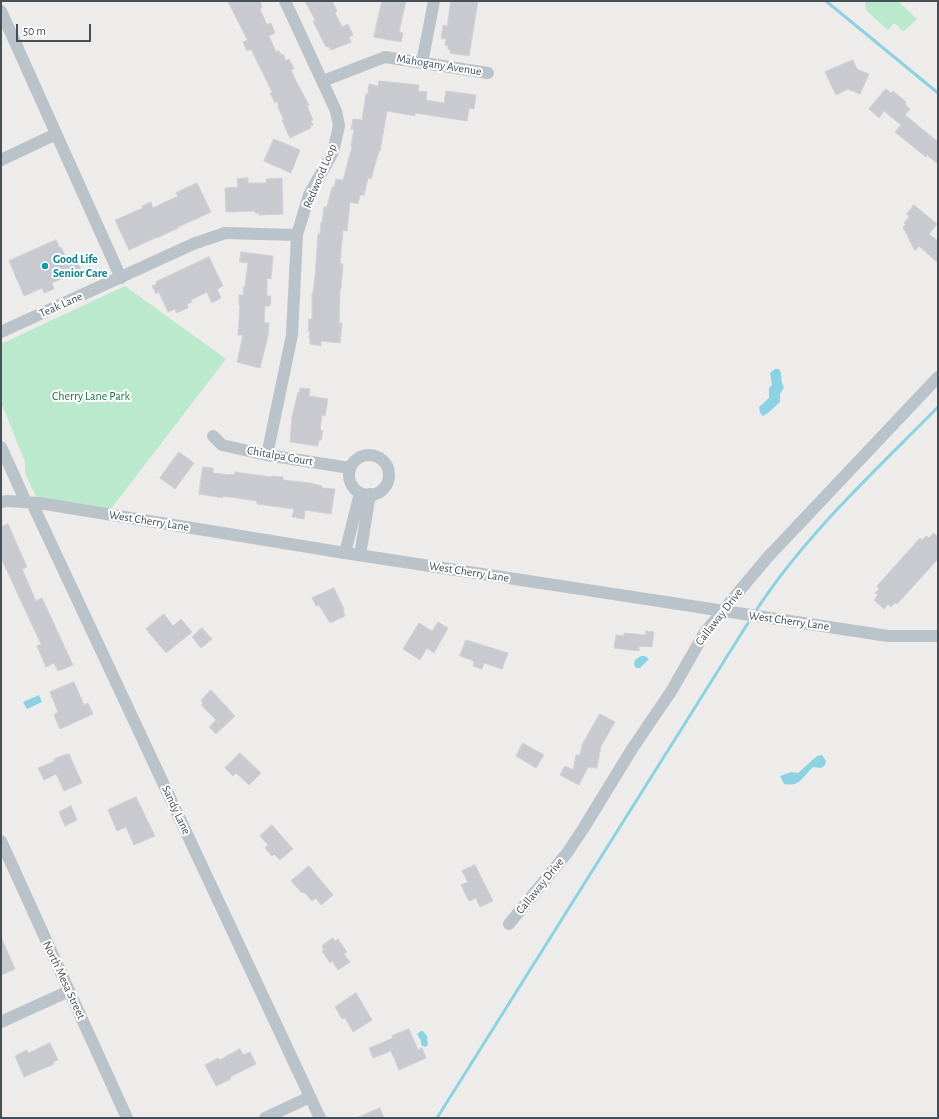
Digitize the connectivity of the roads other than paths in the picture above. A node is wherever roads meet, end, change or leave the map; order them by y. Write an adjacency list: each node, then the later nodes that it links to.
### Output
1 (285, 1): 7 (street, Redwood Loop)
2 (434, 1): 5 (street)
3 (1, 12): 4 (street)
4 (4, 26): 8 (street)
5 (422, 64): 6 (street, Mahogany Avenue); 7 (street, Mahogany Avenue)
6 (488, 73)
7 (323, 81): 10 (street, Redwood Loop)
8 (56, 134): 9 (street); 11 (street)
9 (1, 160)
10 (297, 235): 11 (street, Teak Lane); 16 (street, Redwood Loop)
11 (121, 278): 12 (street, Teak Lane)
12 (1, 332)
13 (938, 377): 23 (street, Callaway Drive)
14 (213, 436): 16 (street, Chitalpa Court)
15 (1, 447): 20 (street)
16 (267, 455): 17 (street, Chitalpa Court)
17 (350, 468): 18 (street); 18 (street)
18 (365, 494): 21 (street); 22 (street)
19 (1, 502): 20 (street, West Cherry Lane)
20 (29, 503): 21 (street, West Cherry Lane); 29 (street, Sandy Lane)
21 (345, 553): 22 (street, West Cherry Lane)
22 (360, 555): 23 (street, West Cherry Lane)
23 (723, 611): 24 (street, West Cherry Lane); 26 (street, Callaway Drive)
24 (938, 636)
25 (1, 842): 27 (street, North Mesa Street)
26 (509, 924)
27 (69, 991): 28 (street); 30 (street, North Mesa Street)
28 (1, 1022)
29 (310, 1096): 31 (street); 32 (street, Sandy Lane)
30 (128, 1118)
31 (265, 1118)
32 (320, 1118)

